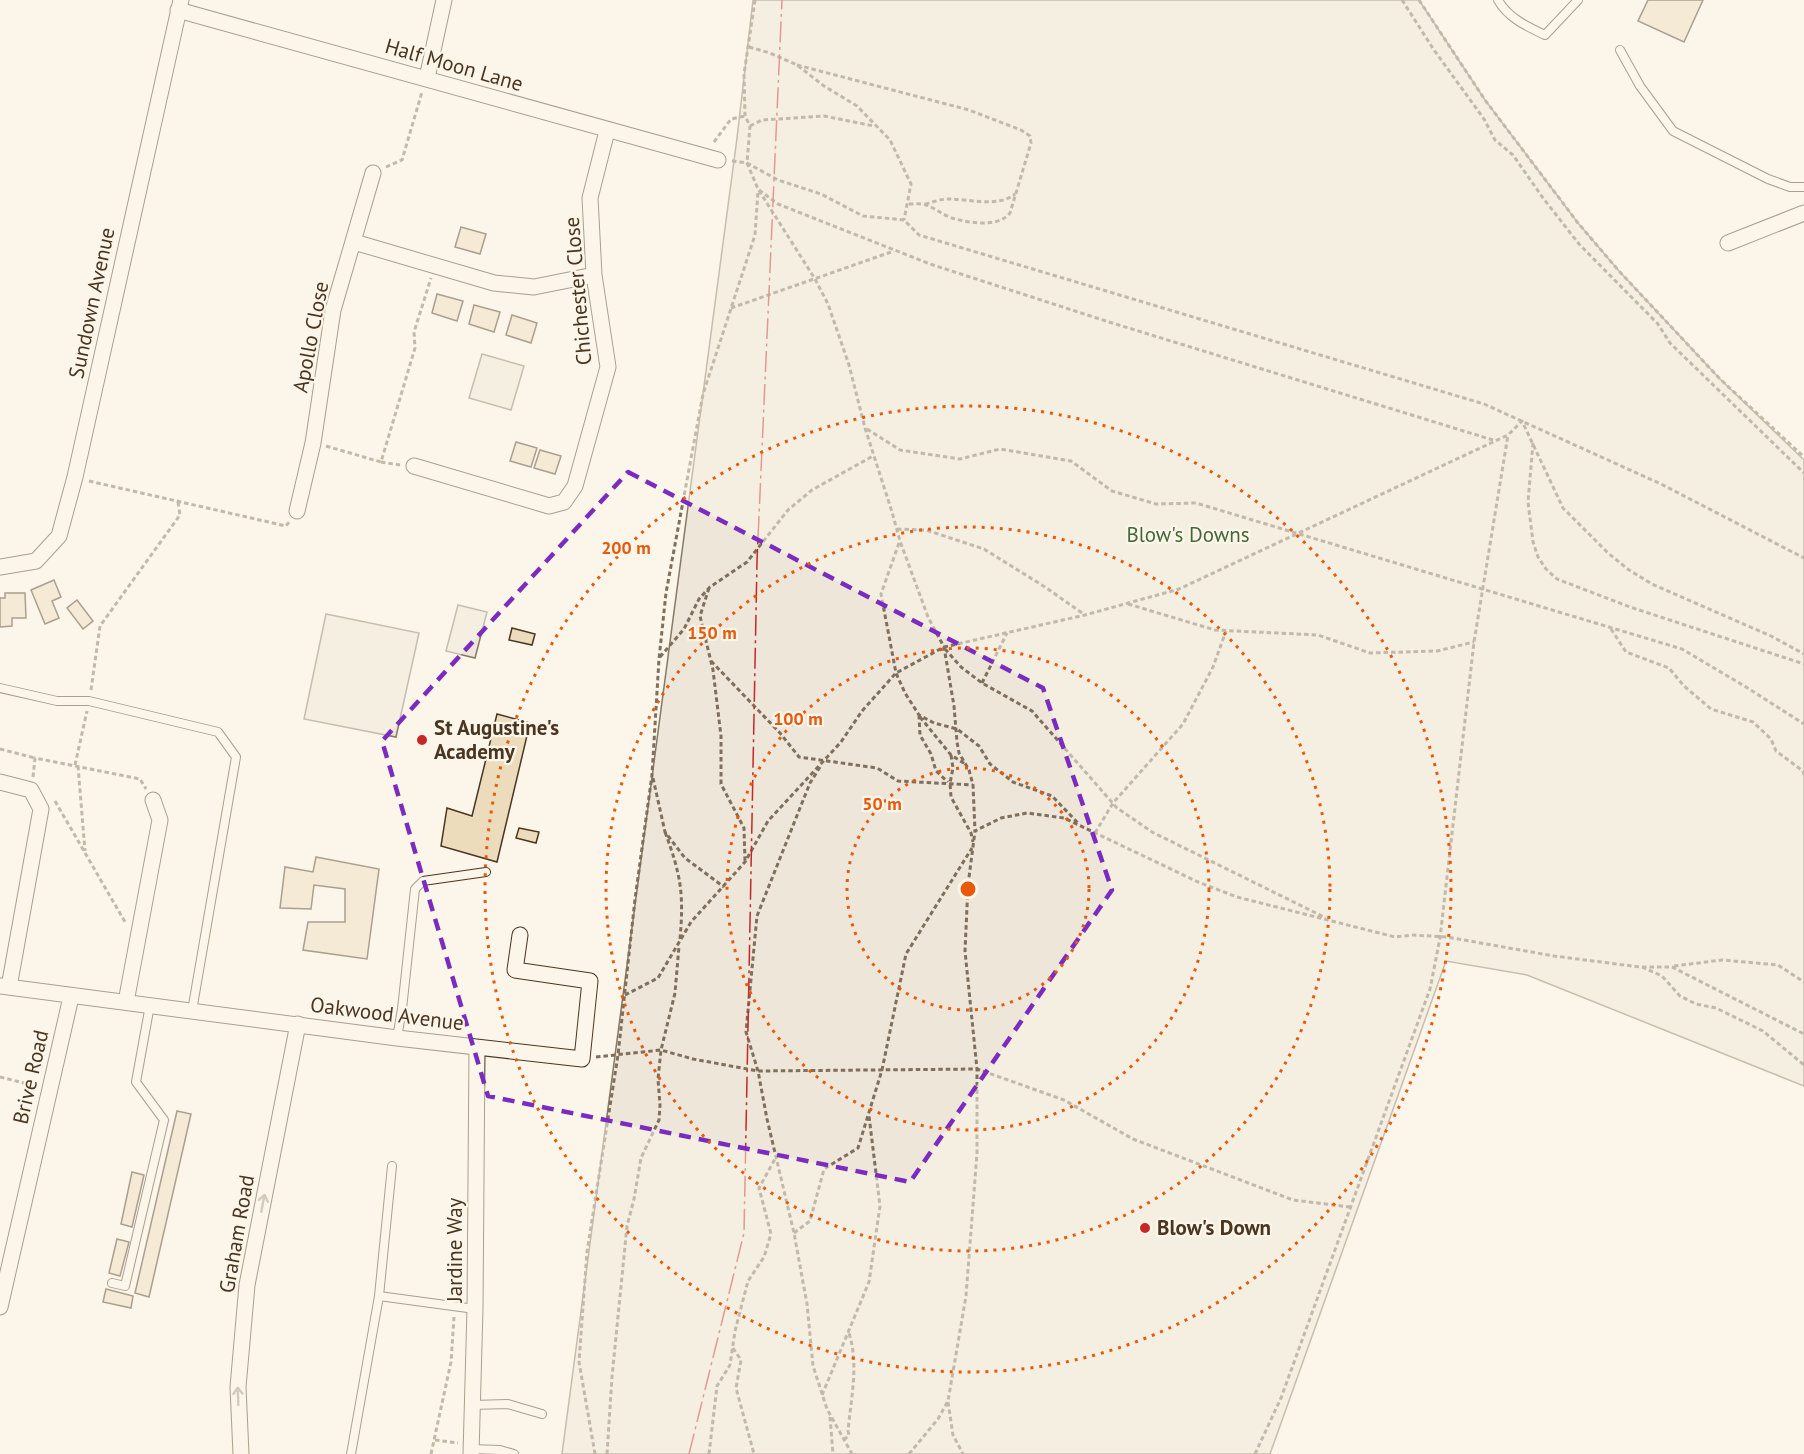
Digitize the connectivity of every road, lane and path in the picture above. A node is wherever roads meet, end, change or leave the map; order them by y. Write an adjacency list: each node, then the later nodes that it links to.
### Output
1 (444, 0): 11 (street)
2 (755, 0): 8 (path)
3 (1402, 0): 42 (path)
4 (1419, 0): 40 (path)
5 (1498, 0): 6 (lane)
6 (1578, 0)
7 (178, 3): 11 (street, Half Moon Lane); 43 (street, Sundown Avenue)
8 (749, 47): 10 (path); 12 (path)
9 (1620, 50): 19 (lane)
10 (797, 65): 14 (path); 21 (path)
11 (426, 78): 15 (street, Half Moon Lane); 18 (path)
12 (745, 116): 13 (path); 16 (path)
13 (750, 126): 14 (path); 17 (path)
14 (876, 126): 22 (path)
15 (608, 131): 16 (street, Half Moon Lane); 30 (street, Chichester Close)
16 (714, 159)
17 (747, 163): 20 (path); 25 (path)
18 (373, 173): 26 (street, Apollo Close)
19 (1804, 187)
20 (758, 189): 28 (path); 31 (path); 32 (path)
21 (1016, 193): 23 (path); 23 (path)
22 (908, 204): 23 (path); 25 (path)
23 (925, 204)
24 (1804, 213): 27 (street)
25 (904, 220): 33 (path)
26 (354, 242): 29 (street); 37 (street, Apollo Close)
27 (1728, 243)
28 (896, 251): 31 (path); 36 (path)
29 (434, 266): 30 (street); 37 (path)
30 (594, 275): 41 (street, Chichester Close)
31 (815, 279): 32 (path); 34 (path)
32 (731, 308): 61 (path)
33 (1522, 421): 35 (path); 38 (path); 49 (path)
34 (865, 428): 39 (path); 47 (path)
35 (1508, 435): 36 (path); 52 (path)
36 (1493, 440): 47 (path)
37 (313, 442): 45 (street, Apollo Close)
38 (1533, 443): 60 (path); 63 (path)
39 (874, 456): 46 (path); 51 (path)
40 (1804, 457)
41 (414, 466)
42 (1804, 473)
43 (75, 477): 44 (path); 50 (street, Sundown Avenue)
44 (178, 502): 45 (path); 67 (path)
45 (297, 511)
46 (897, 529): 48 (path); 54 (path)
47 (1297, 534): 52 (path); 53 (path)
48 (900, 541): 59 (path); 64 (path)
49 (1804, 558)
50 (0, 567)
51 (710, 587): 61 (path); 62 (path)
52 (1482, 590): 55 (path); 58 (path)
53 (1126, 603): 54 (path); 56 (path)
54 (1085, 615): 57 (path)
55 (1610, 628): 69 (path); 78 (path)
56 (1226, 631): 58 (path); 84 (path)
57 (1007, 633): 59 (path); 65 (path)
58 (1474, 642): 96 (path)
59 (944, 647): 64 (path); 65 (path); 70 (path)
60 (1804, 654)
61 (659, 659): 77 (path)
62 (711, 661): 74 (path); 91 (path)
63 (1804, 664)
64 (896, 673): 68 (path); 74 (path)
65 (982, 683): 84 (path)
66 (0, 688): 67 (lane)
67 (89, 701): 76 (path); 107 (lane)
68 (919, 715): 70 (path); 72 (path); 80 (path)
69 (1804, 724)
70 (957, 729): 75 (path); 85 (path)
71 (0, 749): 73 (path)
72 (951, 755): 75 (path); 80 (path)
73 (35, 758): 76 (path); 82 (path)
74 (824, 760): 80 (path); 91 (path); 118 (path)
75 (965, 764): 81 (path)
76 (76, 766): 83 (path); 90 (path)
77 (652, 775): 87 (path); 103 (path)
78 (1804, 775)
79 (0, 782): 82 (street)
80 (950, 783): 81 (path); 89 (path)
81 (973, 785): 86 (path)
82 (31, 790): 90 (path); 102 (street)
83 (153, 800): 97 (street)
84 (1113, 803): 88 (path); 94 (path)
85 (1079, 825): 86 (path); 88 (path)
86 (975, 831): 89 (path)
87 (665, 832): 93 (path); 98 (path)
88 (1095, 833): 94 (path)
89 (974, 844): 116 (path); 117 (path)
90 (85, 852): 97 (path)
91 (745, 862): 93 (path)
92 (486, 872): 110 (lane)
93 (724, 887): 98 (path)
94 (1332, 921): 96 (path)
95 (520, 935): 114 (street)
96 (1440, 938): 99 (path); 124 (path)
97 (137, 942): 105 (street)
98 (679, 942): 103 (path); 112 (path)
99 (1640, 967): 100 (path); 115 (path)
100 (1672, 967): 101 (path); 109 (path)
101 (1804, 982)
102 (4, 987): 104 (street, Oakwood Avenue)
103 (624, 995): 113 (path)
104 (71, 997): 105 (street, Oakwood Avenue); 120 (street, Brive Road)
105 (126, 1002): 106 (street, Oakwood Avenue)
106 (150, 1005): 107 (street, Oakwood Avenue); 126 (lane)
107 (192, 1011): 108 (street, Oakwood Avenue)
108 (298, 1024): 110 (street, Oakwood Avenue); 141 (street, Graham Road, one-way to 108)
109 (1804, 1034)
110 (397, 1038): 111 (street, Oakwood Avenue)
111 (477, 1047): 114 (street, Oakwood Avenue); 130 (street, Jardine Way)
112 (661, 1050): 113 (path); 118 (path); 146 (path)
113 (618, 1055): 114 (path); 145 (path)
114 (582, 1059)
115 (1804, 1065)
116 (977, 1069): 117 (path); 124 (path); 134 (path)
117 (882, 1070): 118 (path); 121 (path)
118 (758, 1071): 122 (path)
119 (0, 1077): 120 (path)
120 (50, 1089): 129 (street, Brive Road)
121 (869, 1114): 125 (path); 131 (path)
122 (776, 1157): 125 (path); 132 (path)
123 (392, 1166): 127 (lane)
124 (1350, 1207): 153 (path)
125 (794, 1233): 133 (path)
126 (112, 1283)
127 (379, 1296): 128 (lane); 142 (lane)
128 (455, 1306): 130 (lane); 138 (path)
129 (0, 1307)
130 (475, 1309): 135 (street, Jardine Way)
131 (848, 1332): 133 (path); 139 (path)
132 (732, 1346): 147 (path); 148 (path)
133 (822, 1395): 137 (path)
134 (948, 1401): 151 (path); 152 (path)
135 (472, 1405): 136 (lane); 140 (street, Jardine Way)
136 (542, 1414)
137 (830, 1414): 139 (path); 149 (path)
138 (434, 1440): 140 (path); 143 (path)
139 (844, 1440): 150 (path)
140 (468, 1449): 144 (lane)
141 (241, 1454)
142 (351, 1454)
143 (431, 1454)
144 (514, 1454)
145 (595, 1454)
146 (607, 1454)
147 (709, 1454)
148 (754, 1454)
149 (833, 1454)
150 (852, 1454)
151 (909, 1454)
152 (963, 1454)
153 (1255, 1454)

